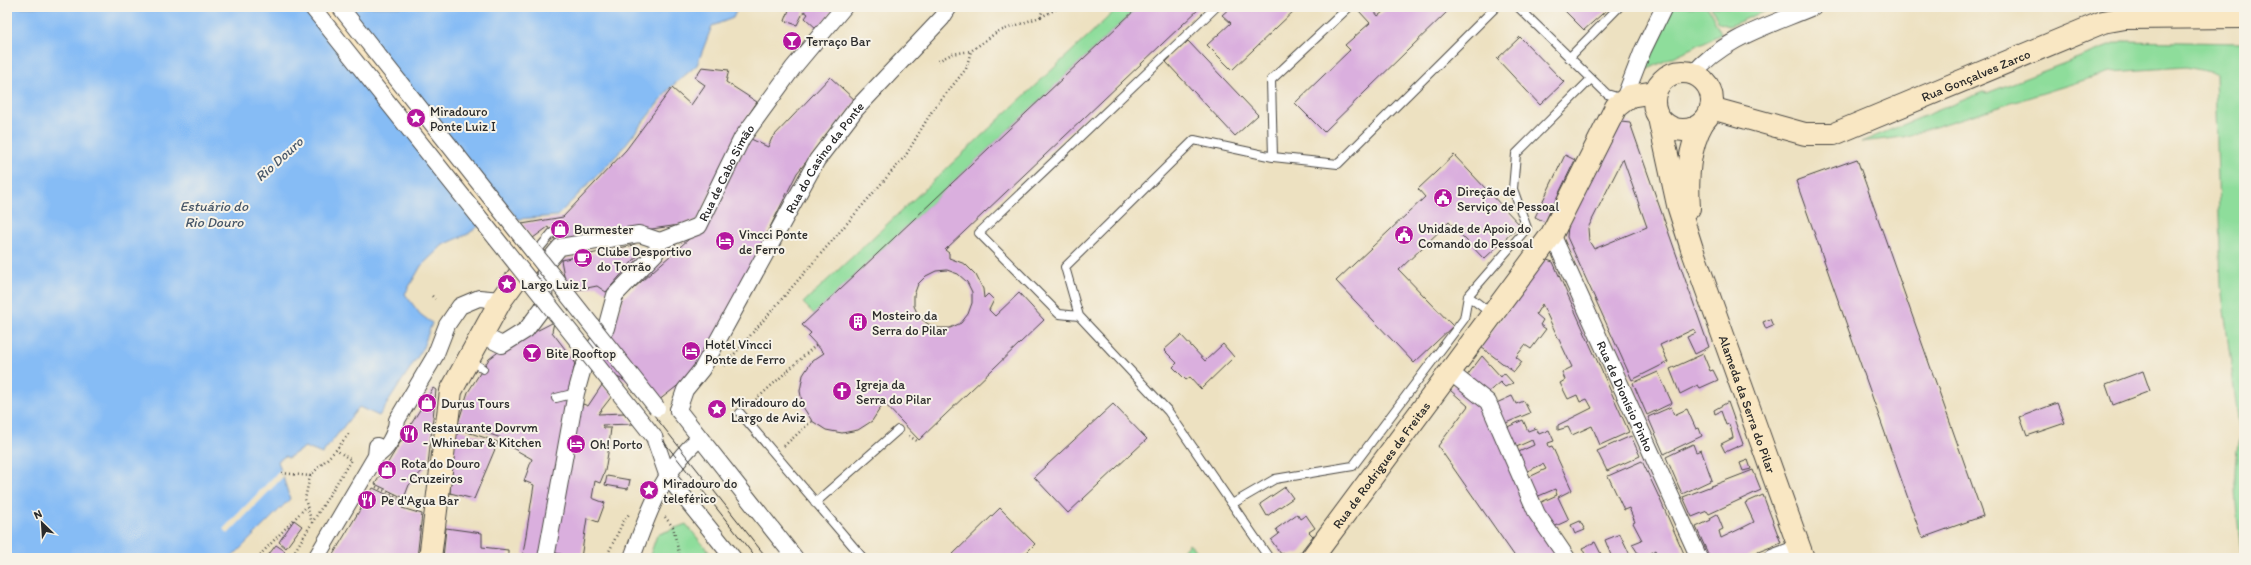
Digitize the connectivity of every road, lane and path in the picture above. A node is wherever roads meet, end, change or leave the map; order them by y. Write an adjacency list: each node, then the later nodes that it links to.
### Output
1 (312, 7): 54 (street, bridge)
2 (326, 7): 31 (main road)
3 (340, 7): 44 (street, bridge)
4 (844, 7): 29 (street, Rua de Cabo Simão)
5 (949, 7): 44 (street, Rua do Casino da Ponte)
6 (1044, 7): 15 (path)
7 (1060, 7): 15 (path)
8 (1216, 7): 37 (lane)
9 (1349, 7): 26 (lane)
10 (1496, 7): 26 (lane)
11 (1518, 7): 18 (lane)
12 (1619, 7): 18 (lane)
13 (1664, 7): 23 (street, Rua de Rodrigues de Freitas)
14 (1813, 7): 20 (street)
15 (1040, 17): 17 (path)
16 (2244, 17): 24 (main road, Rua Gonçalves Zarco)
17 (971, 51): 19 (path); 40 (path)
18 (1569, 58): 21 (lane)
19 (938, 61)
20 (1693, 74): 22 (main road); 24 (main road)
21 (1591, 79): 23 (lane); 33 (lane)
22 (1655, 92): 23 (main road); 25 (main road)
23 (1624, 99): 28 (main road, Rua de Rodrigues de Freitas)
24 (1707, 115): 25 (main road); 30 (main road, Alameda da Serra do Pilar)
25 (1659, 118): 30 (main road, Alameda da Serra do Pilar)
26 (1273, 156): 37 (lane)
27 (552, 233): 31 (lane)
28 (1552, 234): 36 (main road, Rua de Rodrigues de Freitas); 76 (street, Rua de Dionísio Pinho)
29 (660, 241): 38 (street); 42 (street)
30 (1692, 249): 62 (main road, Alameda da Serra do Pilar)
31 (523, 257): 35 (main road)
32 (432, 296): 34 (path)
33 (1468, 296): 36 (lane); 58 (lane)
34 (435, 299)
35 (502, 300): 38 (main road); 65 (street)
36 (1493, 314): 41 (main road, Rua de Rodrigues de Freitas)
37 (1079, 316): 58 (lane)
38 (482, 335): 66 (main road)
39 (816, 345): 45 (path)
40 (722, 368)
41 (1450, 372): 74 (main road, Rua de Rodrigues de Freitas); 75 (street)
42 (576, 393): 43 (lane); 67 (street)
43 (556, 398)
44 (678, 410): 49 (street)
45 (740, 413): 51 (lane)
46 (812, 421): 51 (path)
47 (898, 430): 57 (lane)
48 (350, 432): 50 (path)
49 (700, 438): 54 (street); 71 (street)
50 (336, 450): 53 (path); 60 (path)
51 (775, 454): 57 (lane)
52 (282, 473): 53 (path)
53 (310, 476): 59 (path)
54 (668, 477): 68 (street); 70 (street)
55 (383, 491): 56 (path)
56 (410, 503)
57 (815, 503): 72 (lane)
58 (1232, 504): 73 (lane)
59 (307, 506): 60 (path); 63 (path)
60 (312, 523): 64 (path)
61 (673, 527): 69 (path)
62 (1801, 553): 77 (street)
63 (258, 558)
64 (294, 558)
65 (316, 558)
66 (430, 558)
67 (546, 558)
68 (632, 558)
69 (680, 558)
70 (733, 558)
71 (795, 558)
72 (863, 558)
73 (1269, 558)
74 (1312, 558)
75 (1567, 558)
76 (1699, 558)
77 (1772, 558)

